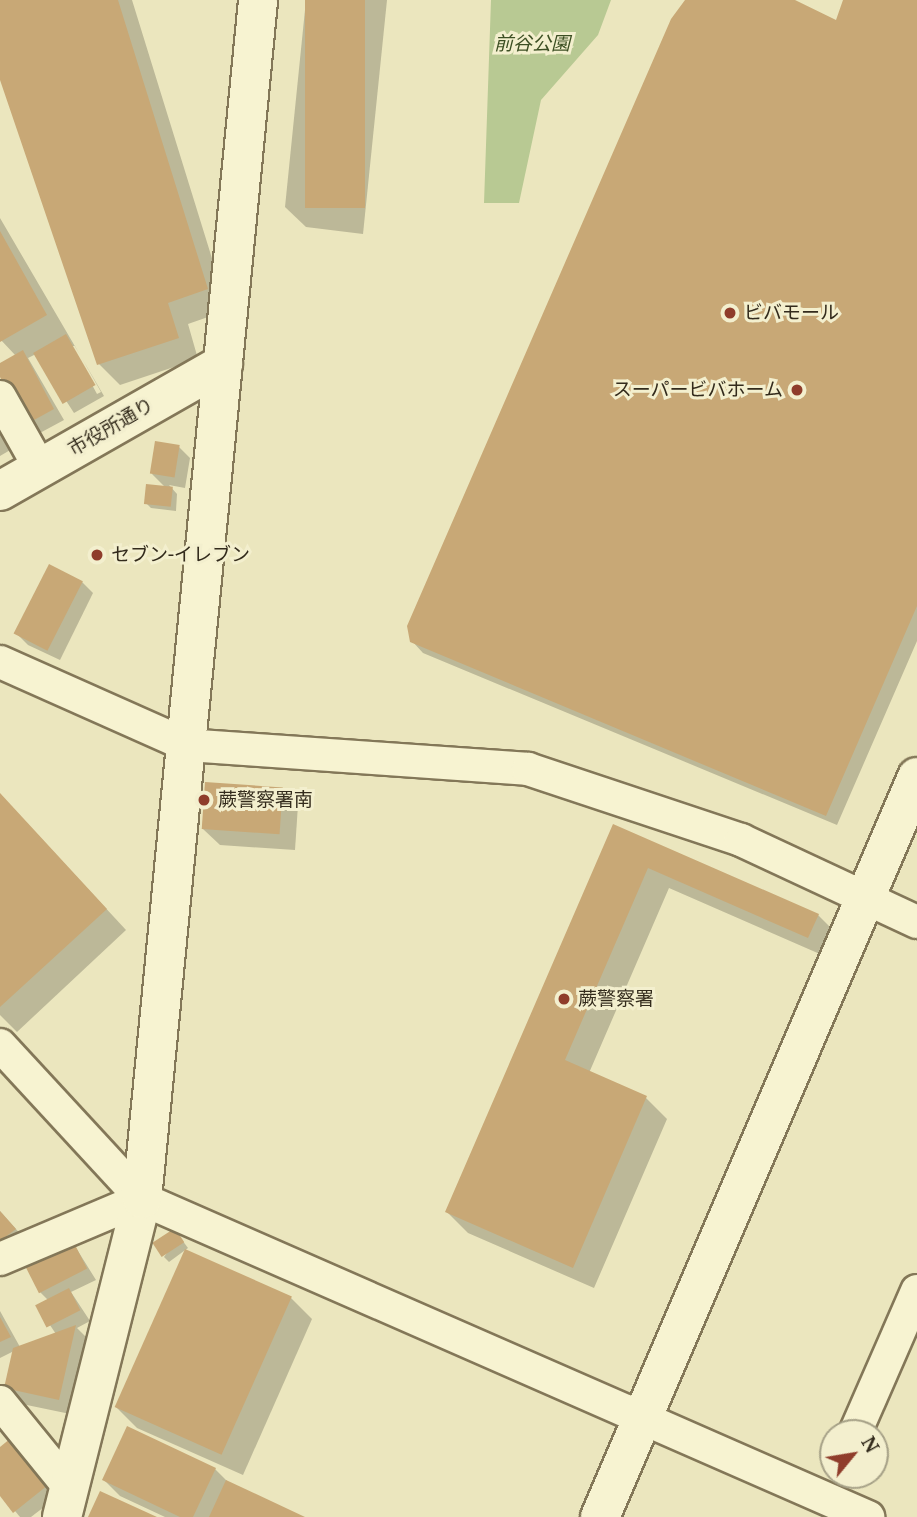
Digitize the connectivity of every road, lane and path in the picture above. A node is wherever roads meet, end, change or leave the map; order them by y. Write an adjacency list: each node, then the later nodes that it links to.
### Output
1 (258, 0): 2 (street)
2 (223, 364): 4 (street, 市役所通り); 7 (street)
3 (0, 397): 4 (street)
4 (40, 468): 5 (street, 市役所通り)
5 (0, 491)
6 (0, 662): 7 (street)
7 (186, 745): 9 (street); 12 (street)
8 (917, 777): 9 (street)
9 (863, 900): 10 (street); 16 (street)
10 (917, 922)
11 (0, 1045): 12 (street)
12 (142, 1199): 13 (street); 16 (street); 20 (street)
13 (0, 1259)
14 (917, 1291): 17 (street)
15 (0, 1402): 20 (street)
16 (642, 1417): 18 (street); 21 (street)
17 (861, 1419)
18 (819, 1483)
19 (833, 1489): 22 (street)
20 (66, 1503)
21 (600, 1517)
22 (868, 1517)

